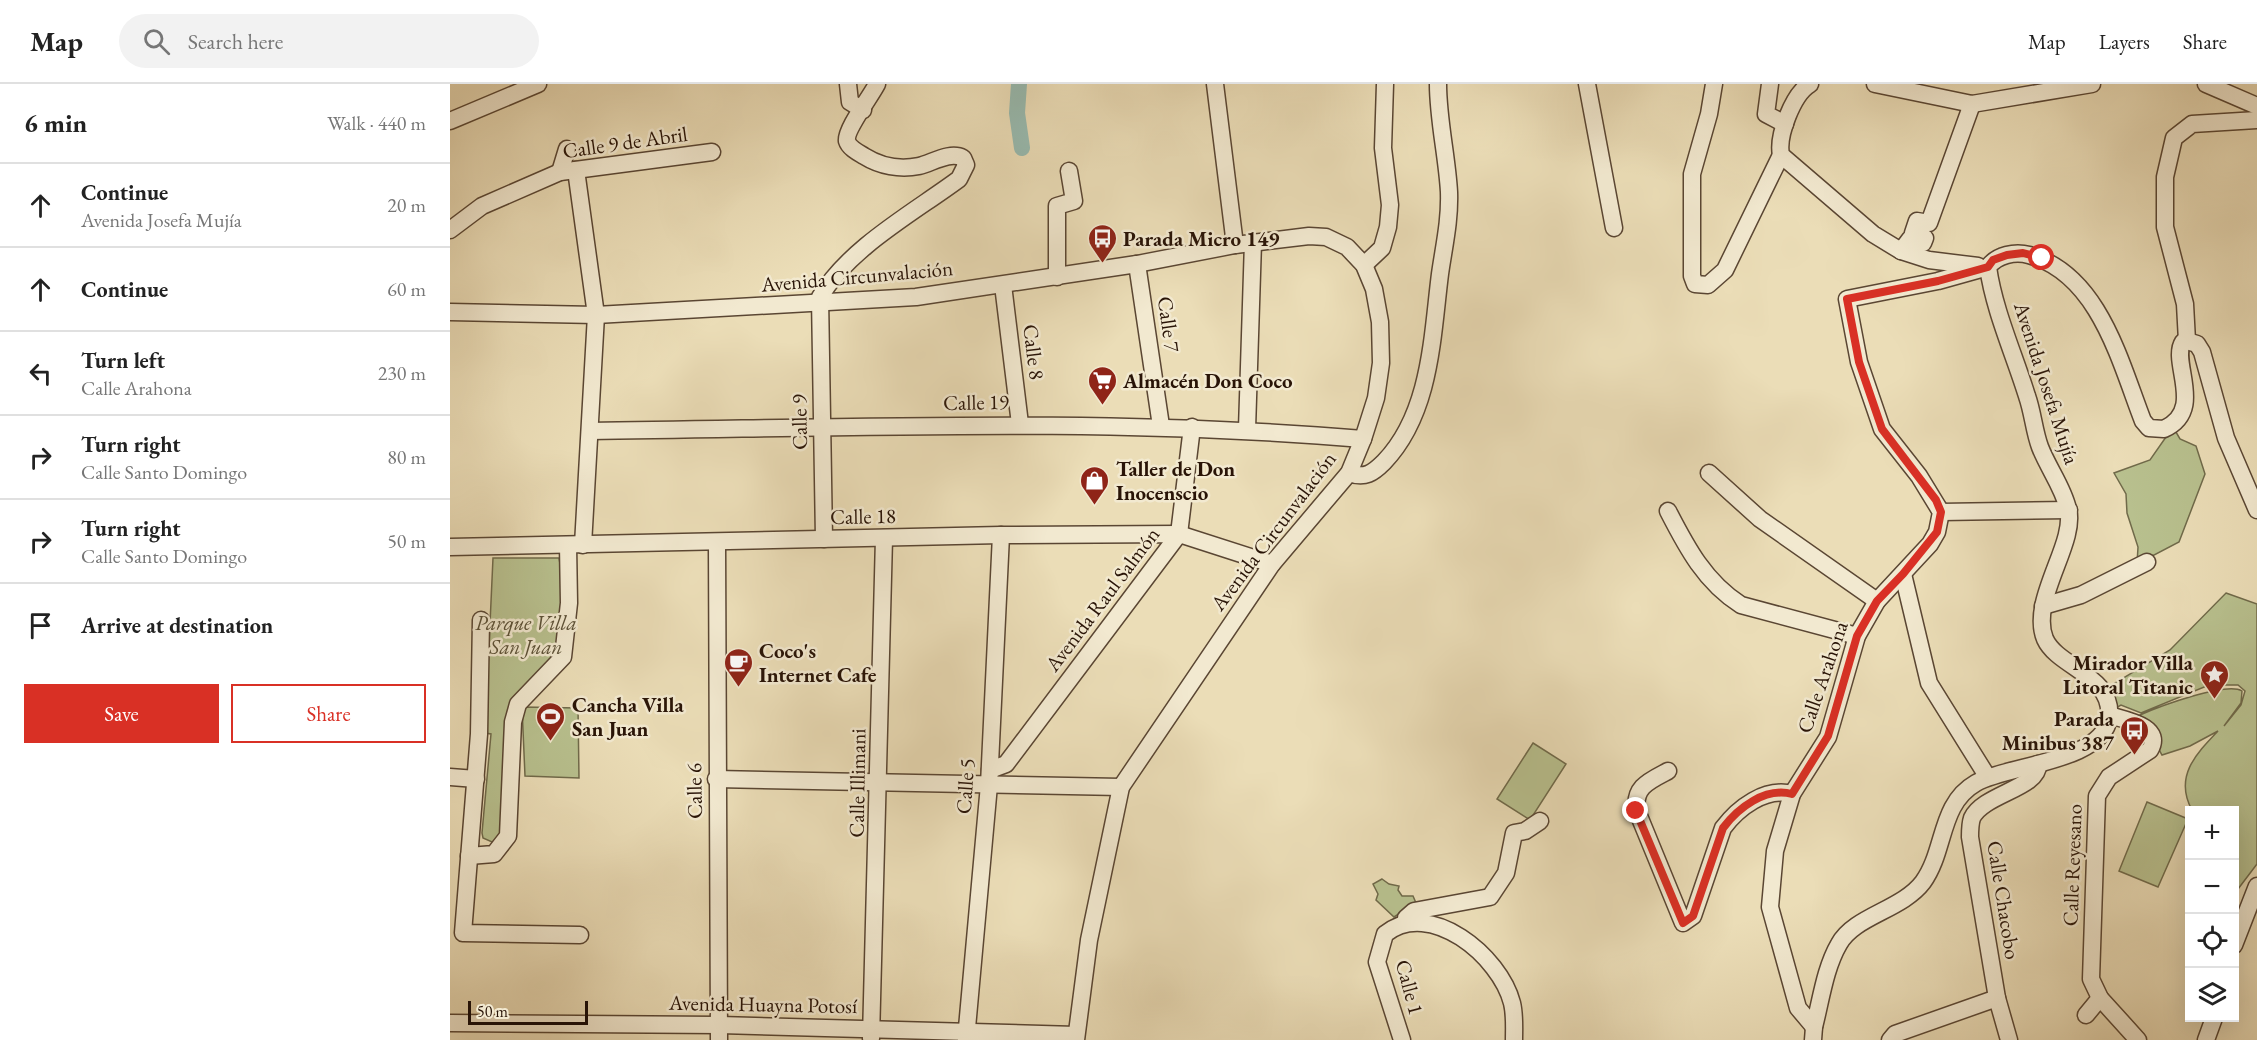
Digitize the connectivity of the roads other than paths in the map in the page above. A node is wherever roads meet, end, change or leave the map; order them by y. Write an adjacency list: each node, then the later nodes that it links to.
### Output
1 (538, 84): 18 (street)
2 (848, 84): 16 (street)
3 (878, 84): 16 (street)
4 (1215, 84): 28 (street)
5 (1385, 84): 31 (street)
6 (1437, 84): 46 (street)
7 (1587, 84): 25 (street)
8 (1714, 84): 22 (street)
9 (1770, 84): 19 (street)
10 (1810, 84): 19 (street)
11 (1875, 84): 14 (street)
12 (2092, 84): 14 (street)
13 (2206, 84): 15 (street)
14 (1972, 104): 29 (street)
15 (2257, 106)
16 (863, 110): 35 (street)
17 (2257, 120): 38 (street)
18 (450, 121)
19 (1785, 124): 22 (street)
20 (567, 149): 23 (street)
21 (712, 153): 23 (street, Calle 9 de Abril)
22 (1780, 155): 29 (street)
23 (568, 171): 26 (street, Calle 9 de Abril); 37 (street)
24 (1069, 171): 33 (street)
25 (1614, 228)
26 (450, 230)
27 (1253, 242): 28 (street, Avenida Circunvalación); 31 (street, Avenida Circunvalación); 43 (street)
28 (1235, 245): 30 (street, Avenida Circunvalación)
29 (1901, 251): 32 (street)
30 (1137, 264): 33 (street, Avenida Circunvalación); 40 (street, Calle 7)
31 (1364, 265): 45 (street, Avenida Circunvalación)
32 (1988, 267): 38 (street); 48 (street, Avenida Josefa Mujía); 51 (street)
33 (1057, 277): 34 (street, Avenida Circunvalación)
34 (1003, 285): 35 (street, Avenida Circunvalación); 39 (street, Calle 8)
35 (819, 304): 37 (street, Avenida Circunvalación); 42 (street, Calle 9)
36 (450, 312): 37 (street, Avenida Circunvalación)
37 (596, 315): 44 (street)
38 (2187, 340): 49 (street)
39 (1020, 424): 40 (street, Calle 19); 42 (street, Calle 19)
40 (1161, 426): 41 (street, Calle 19)
41 (1192, 427): 43 (street, Calle 19); 52 (street, Avenida Raul Salmón)
42 (822, 429): 44 (street, Calle 19); 55 (street, Calle 9)
43 (1246, 429): 45 (street, Calle 19)
44 (590, 431): 57 (street)
45 (1364, 439): 46 (street, Avenida Circunvalación)
46 (1349, 473): 60 (street, Avenida Circunvalación)
47 (1709, 473): 62 (street)
48 (2069, 510): 51 (street); 63 (street)
49 (2257, 510)
50 (1668, 511): 65 (street)
51 (1941, 512): 61 (street, Calle Arahona)
52 (1179, 534): 53 (street, Calle 18); 60 (street, Calle 18); 71 (street, Avenida Raul Salmón)
53 (1000, 535): 54 (street, Calle 18); 71 (street, Calle 5)
54 (884, 538): 55 (street, Calle 18); 74 (street, Calle Illimani)
55 (824, 539): 56 (street, Calle 18)
56 (717, 542): 57 (street, Calle 18); 73 (street, Calle 6)
57 (576, 545): 58 (street, Calle 18); 78 (street)
58 (450, 548)
59 (2147, 562): 63 (street)
60 (1272, 564): 75 (street, Avenida Circunvalación)
61 (1903, 574): 62 (street, Calle Arahona); 69 (street)
62 (1877, 601): 65 (street, Calle Arahona)
63 (2043, 606): 66 (street)
64 (481, 620): 72 (street)
65 (1857, 636): 76 (street, Calle Arahona)
66 (2109, 715): 67 (street); 84 (street, Calle Reyesano)
67 (2038, 764): 69 (street); 83 (street, Calle Chacobo)
68 (1668, 771): 76 (street)
69 (1987, 776): 91 (street)
70 (450, 777): 72 (street)
71 (989, 777): 74 (street); 75 (street); 93 (street, Calle 5)
72 (476, 779): 78 (street)
73 (716, 779): 74 (street); 90 (street, Calle 6)
74 (880, 783): 92 (street, Calle Illimani)
75 (1120, 787): 94 (street, Avenida Circunvalación)
76 (1792, 794): 91 (street, Calle Arahona)
77 (1540, 821): 80 (street, Calle 1)
78 (469, 856): 82 (street)
79 (2257, 886): 81 (street)
80 (1406, 923): 95 (street, Calle 1); 96 (street)
81 (2239, 934)
82 (580, 935)
83 (1997, 998): 97 (street); 98 (street, Calle Chacobo)
84 (2100, 998): 85 (street); 99 (street)
85 (2086, 1015)
86 (2212, 1022): 100 (street)
87 (450, 1023): 88 (street, Avenida Huayna Potosí)
88 (487, 1032): 89 (street, Avenida Huayna Potosí)
89 (608, 1032): 90 (street, Avenida Huayna Potosí)
90 (720, 1033): 92 (street, Avenida Huayna Potosí)
91 (1813, 1033)
92 (872, 1034): 93 (street, Avenida Huayna Potosí)
93 (966, 1035): 94 (street, Avenida Huayna Potosí)
94 (1076, 1037)
95 (1402, 1040)
96 (1514, 1040)
97 (1890, 1040)
98 (2009, 1040)
99 (2138, 1040)
100 (2206, 1040)

